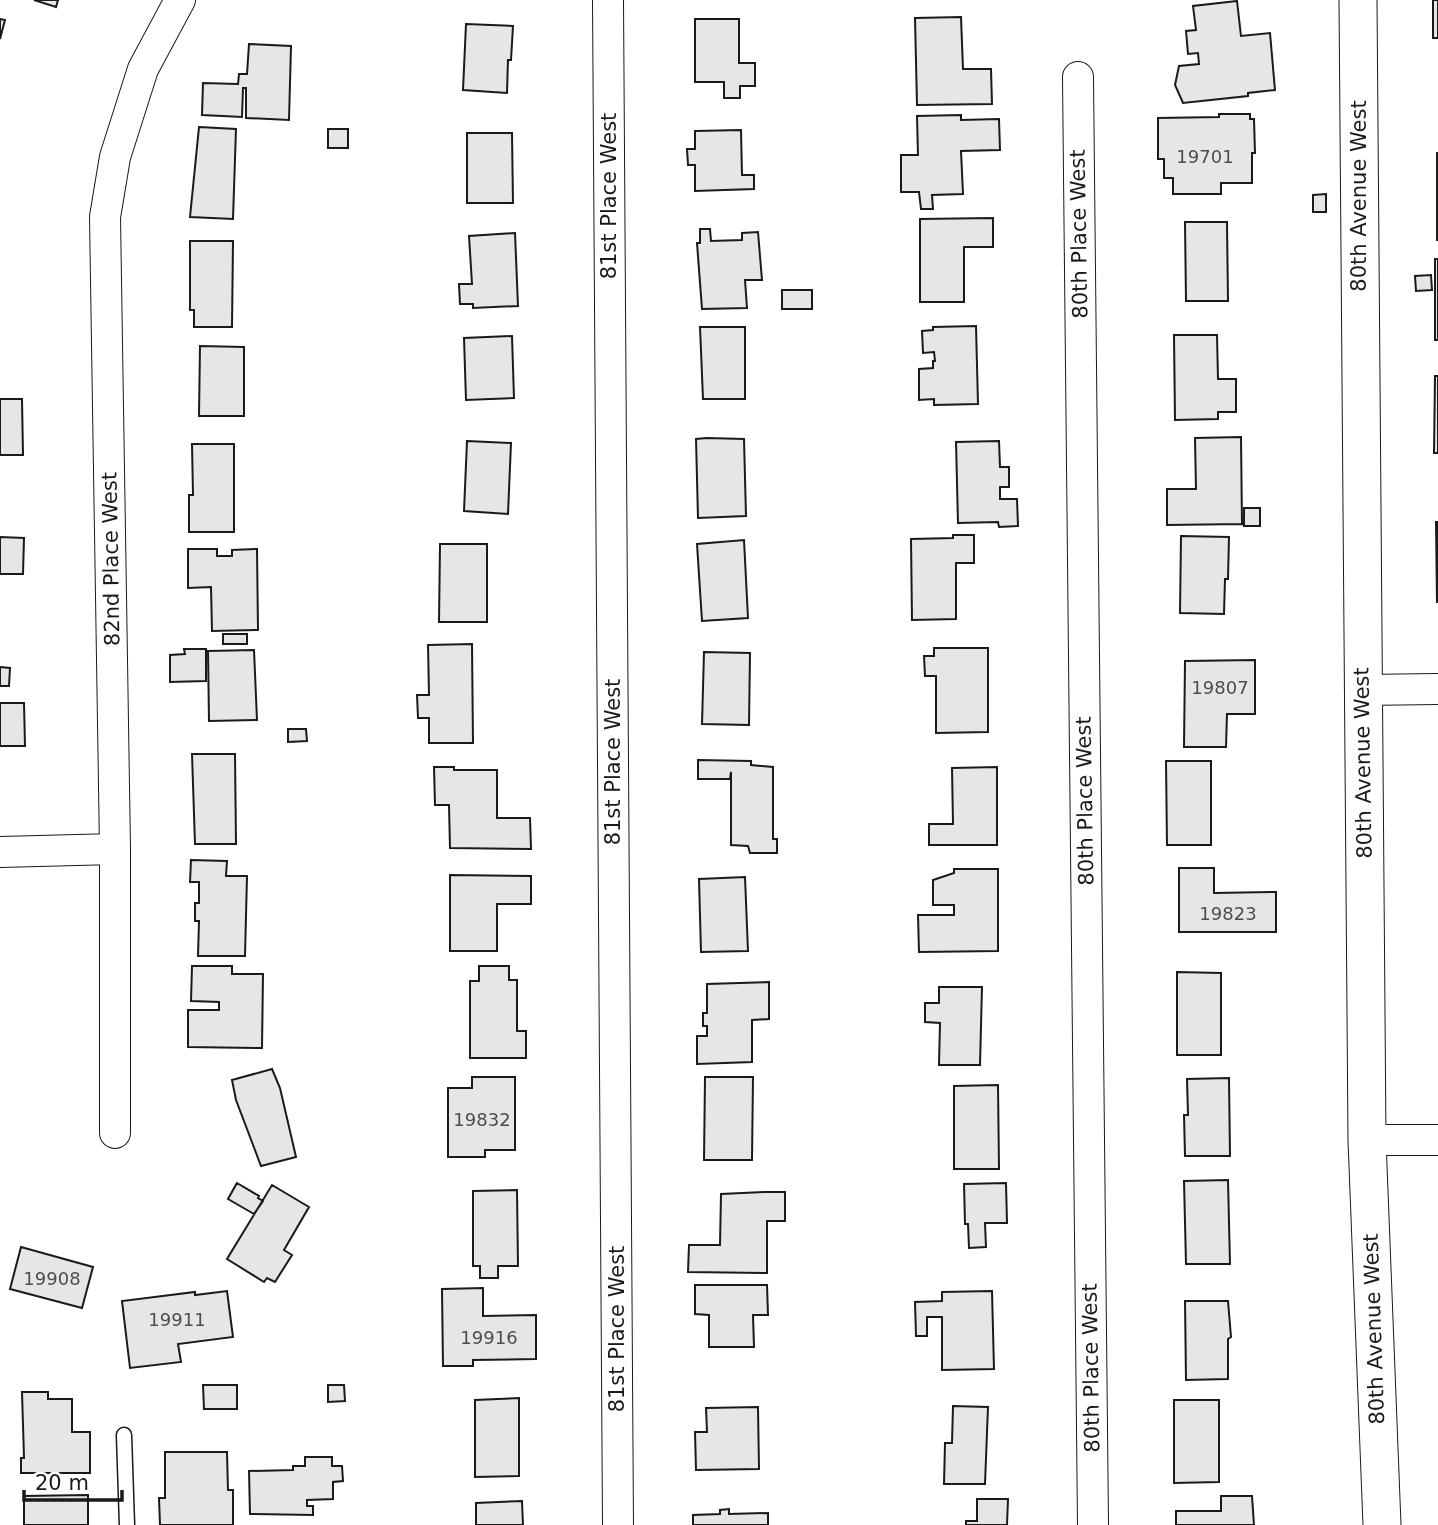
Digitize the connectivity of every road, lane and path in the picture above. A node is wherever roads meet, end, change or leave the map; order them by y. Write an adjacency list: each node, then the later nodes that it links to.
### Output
1 (180, 0): 7 (street, 82nd Place West)
2 (608, 0): 14 (street, 81st Place West)
3 (1358, 0): 6 (street, 80th Avenue West)
4 (1077, 77): 15 (street, 80th Place West)
5 (1438, 689): 6 (street)
6 (1363, 690): 10 (street, 80th Avenue West)
7 (115, 849): 8 (street); 9 (street, 82nd Place West)
8 (0, 852)
9 (115, 1133)
10 (1367, 1140): 11 (street); 16 (street, 80th Avenue West)
11 (1438, 1140)
12 (124, 1435): 13 (lane)
13 (127, 1525)
14 (618, 1525)
15 (1093, 1525)
16 (1381, 1525)

